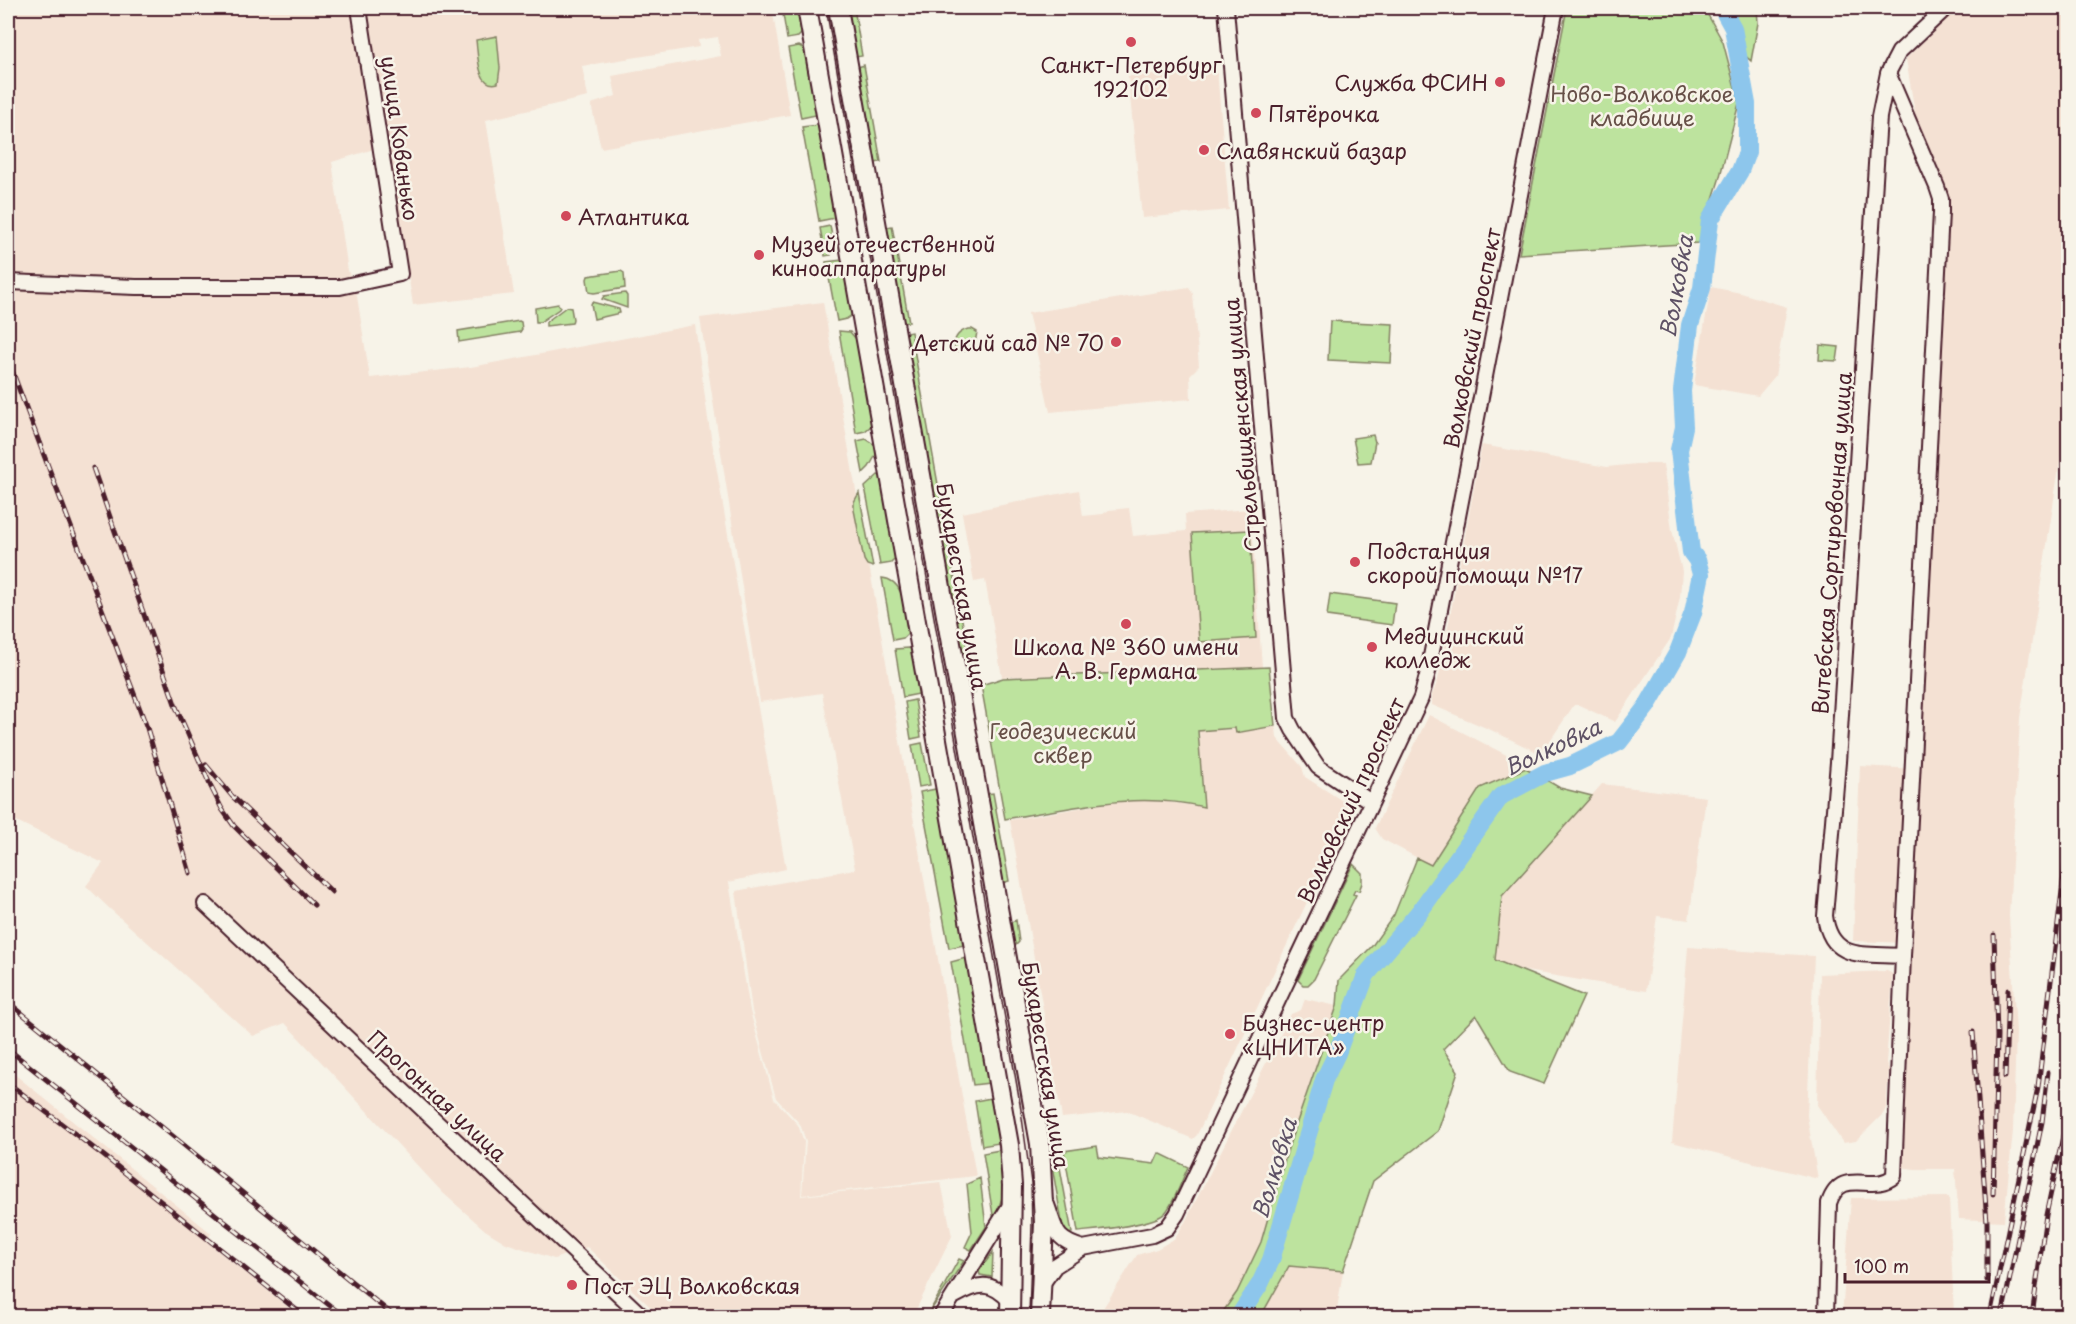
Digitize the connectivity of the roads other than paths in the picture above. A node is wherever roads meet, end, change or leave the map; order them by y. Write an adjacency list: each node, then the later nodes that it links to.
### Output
1 (359, 8): 8 (street, улица Кованько)
2 (807, 8): 13 (main road)
3 (838, 8): 12 (main road, Бухарестская улица)
4 (1226, 8): 9 (street, Стрельбищенская улица)
5 (1556, 8): 9 (street, Волковский проспект)
6 (1946, 8): 7 (street, Витебская Сортировочная улица)
7 (1888, 73): 11 (street); 11 (street, Витебская Сортировочная улица)
8 (8, 282)
9 (1371, 802): 14 (street, Волковский проспект)
10 (206, 904): 18 (street, Прогонная улица)
11 (1903, 956): 21 (street)
12 (1044, 1197): 14 (street); 15 (main road, Бухарестская улица)
13 (1012, 1203): 16 (street); 17 (main road)
14 (1083, 1248): 15 (street, Волковский проспект)
15 (1041, 1285): 20 (main road, Бухарестская улица)
16 (955, 1296): 17 (street); 19 (street)
17 (1010, 1309)
18 (642, 1317)
19 (941, 1317)
20 (1040, 1317)
21 (1826, 1317)

